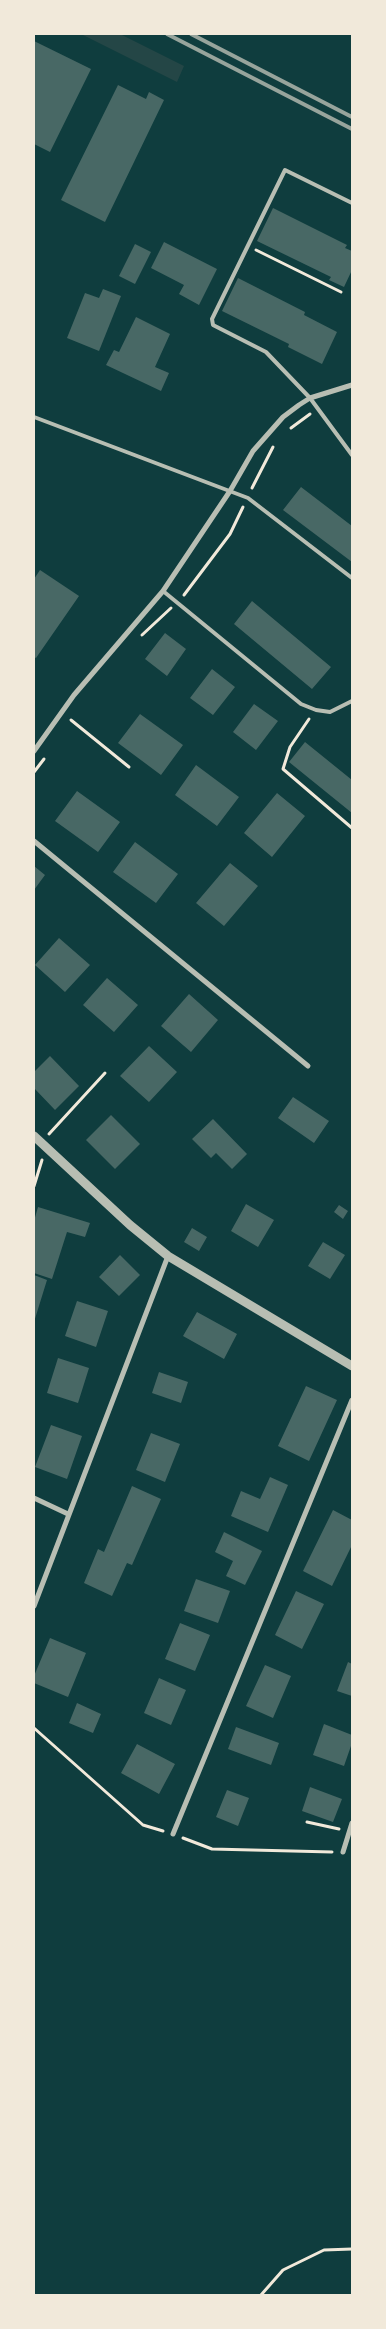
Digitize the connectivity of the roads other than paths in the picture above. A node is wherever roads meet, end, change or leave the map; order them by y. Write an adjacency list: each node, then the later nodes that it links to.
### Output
1 (352, 203): 3 (lane)
2 (352, 386): 3 (street)
3 (310, 398): 5 (lane); 6 (street)
4 (34, 418): 6 (lane)
5 (352, 456)
6 (230, 491): 7 (lane); 8 (street)
7 (352, 578)
8 (164, 591): 9 (lane); 10 (street)
9 (352, 700)
10 (34, 751)
11 (34, 841): 12 (street)
12 (308, 1066)
13 (34, 1136): 14 (street)
14 (168, 1256): 15 (street); 18 (street)
15 (352, 1366)
16 (352, 1400): 21 (street)
17 (34, 1498): 18 (street)
18 (68, 1514): 19 (street)
19 (34, 1606)
20 (352, 1823): 22 (street)
21 (173, 1834)
22 (343, 1852)

